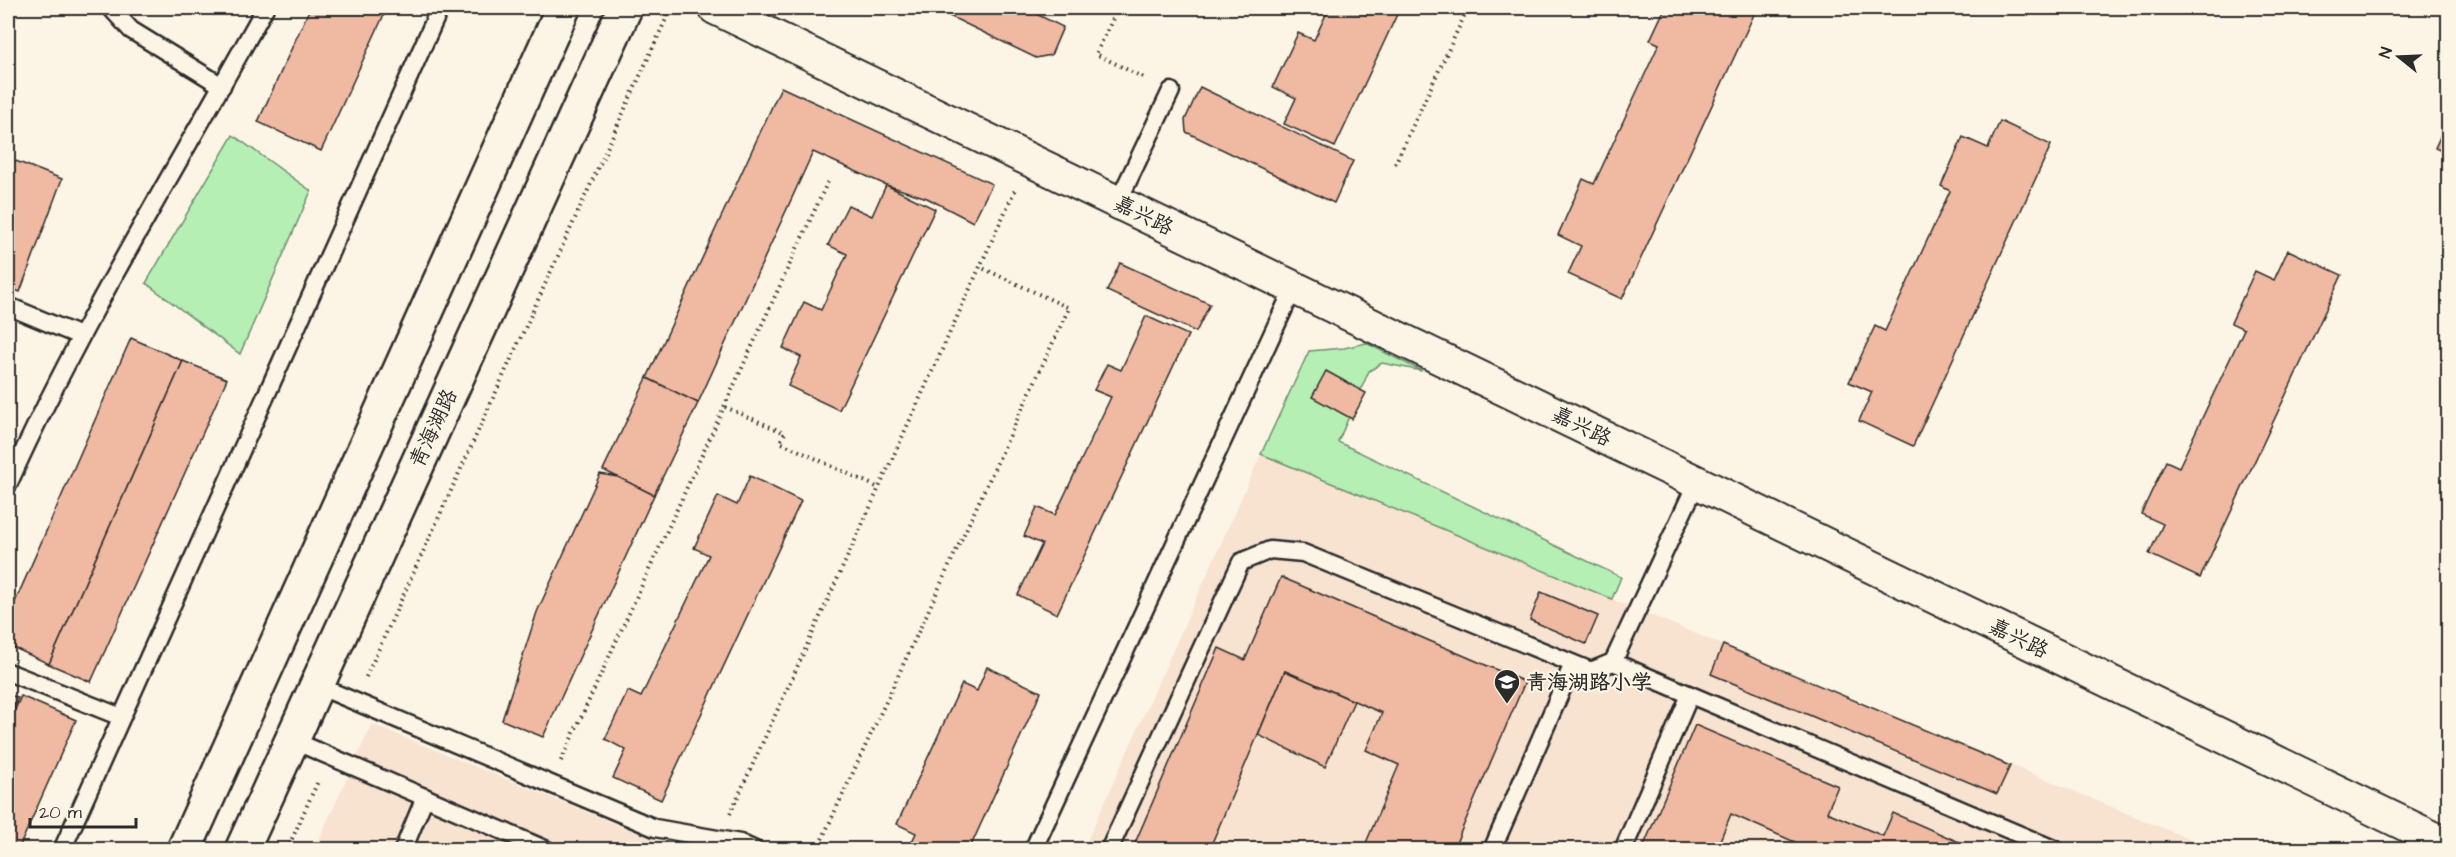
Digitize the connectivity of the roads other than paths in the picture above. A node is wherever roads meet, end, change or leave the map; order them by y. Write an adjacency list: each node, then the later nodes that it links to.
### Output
1 (111, 8): 7 (lane)
2 (265, 8): 7 (lane)
3 (440, 8): 20 (lane)
4 (563, 8): 25 (main road)
5 (625, 8): 18 (main road, 青海湖路)
6 (715, 8): 9 (street, 嘉兴路)
7 (222, 86): 12 (lane)
8 (1171, 92): 9 (lane)
9 (1118, 202): 10 (street, 嘉兴路)
10 (1294, 287): 13 (street, 嘉兴路); 30 (lane)
11 (8, 306): 12 (lane)
12 (80, 336): 14 (lane)
13 (1697, 482): 15 (lane); 23 (street, 嘉兴路)
14 (8, 485)
15 (1613, 662): 16 (lane); 19 (lane)
16 (1573, 663): 31 (lane); 32 (lane)
17 (8, 672): 20 (lane)
18 (316, 685): 21 (main road, 青海湖路); 29 (lane)
19 (1690, 694): 33 (lane); 34 (lane)
20 (122, 717): 24 (lane)
21 (292, 740): 22 (lane); 26 (main road, 青海湖路)
22 (425, 797): 27 (lane); 28 (lane)
23 (2448, 845)
24 (62, 849)
25 (184, 849)
26 (242, 849)
27 (403, 849)
28 (547, 849)
29 (755, 849)
30 (1033, 849)
31 (1109, 849)
32 (1492, 849)
33 (1623, 849)
34 (2056, 849)

